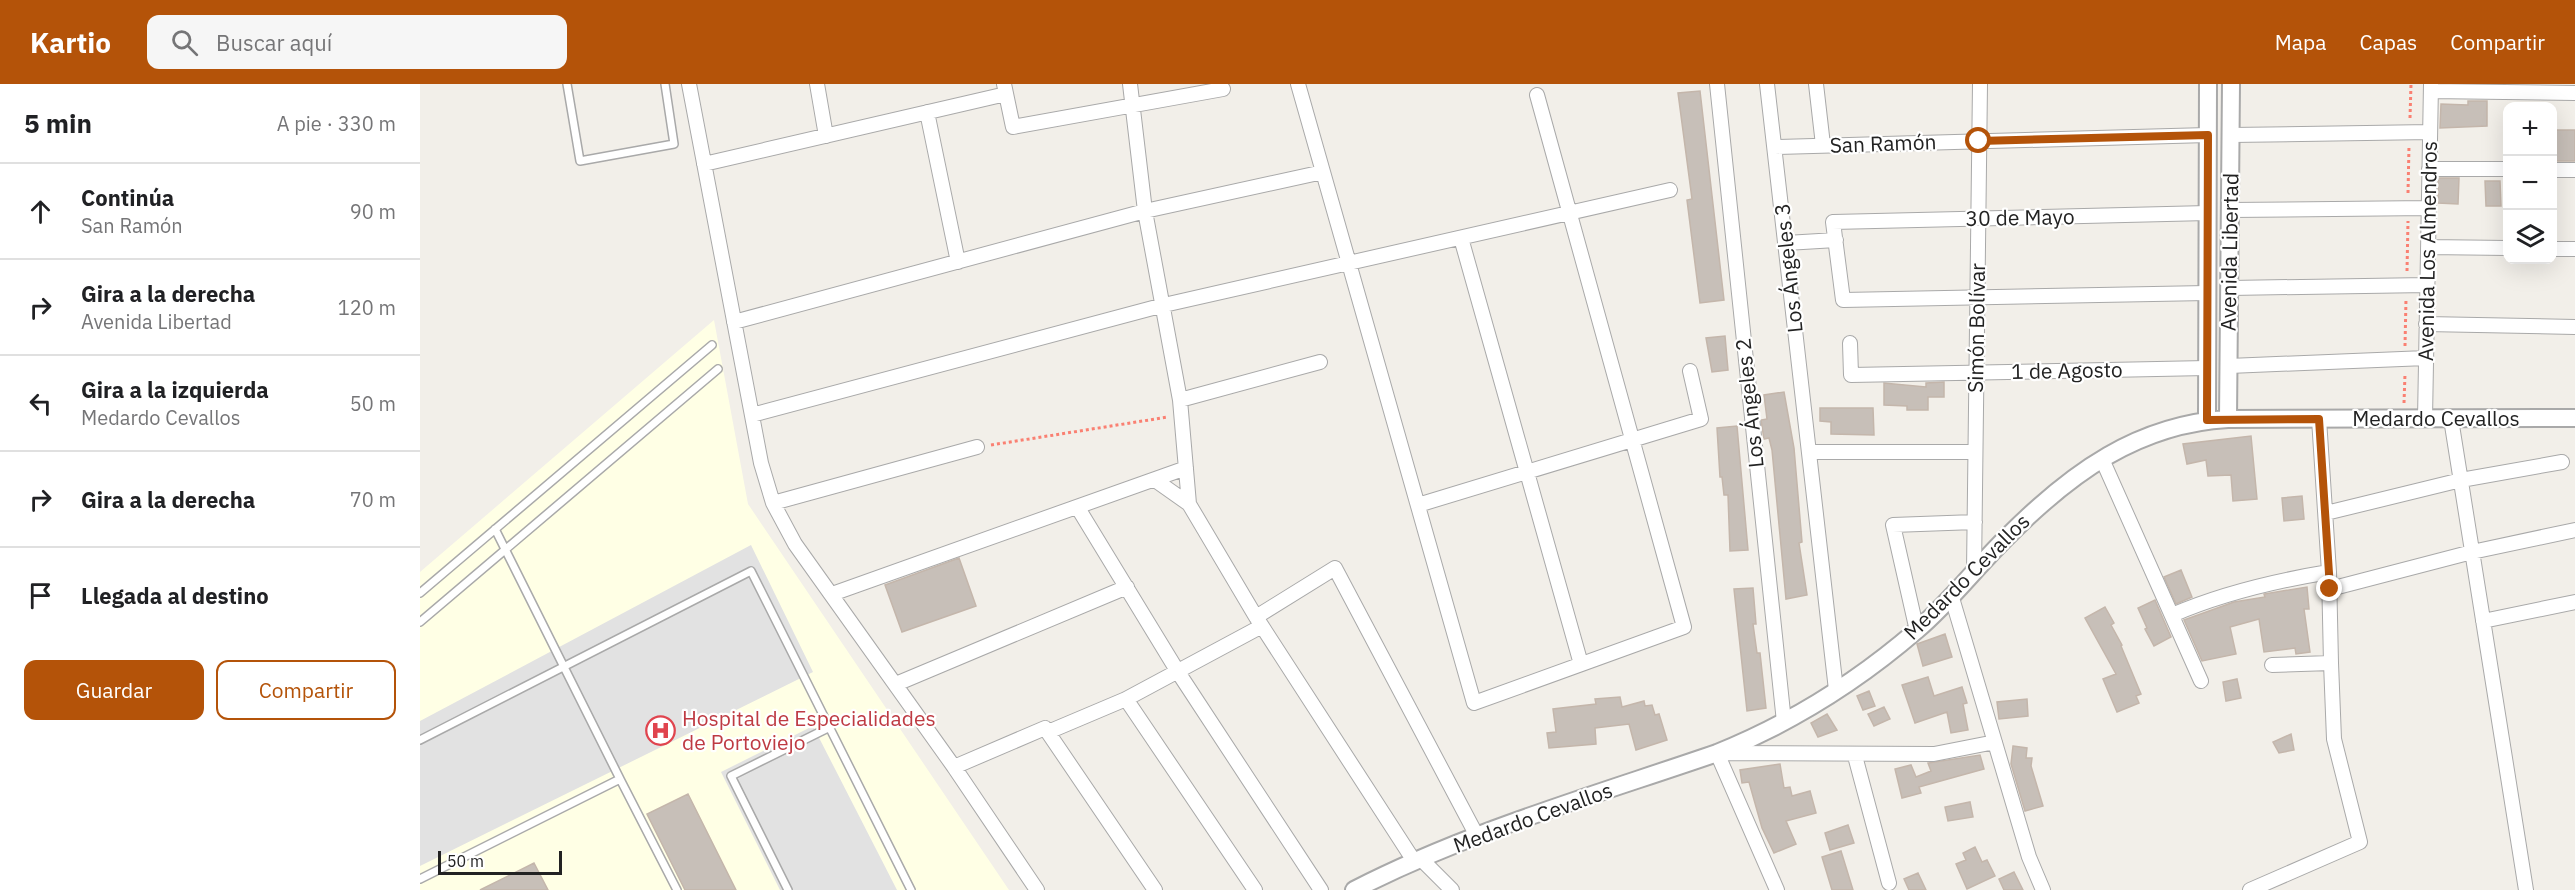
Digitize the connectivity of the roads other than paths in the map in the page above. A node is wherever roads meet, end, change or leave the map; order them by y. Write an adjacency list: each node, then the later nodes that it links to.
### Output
1 (567, 84): 2 (lane)
2 (665, 84)
3 (688, 84): 27 (street)
4 (817, 84): 23 (street)
5 (1130, 84): 18 (street)
6 (1298, 84): 32 (street)
7 (1717, 84): 115 (street, Los Ángeles 2)
8 (1767, 84): 26 (street, Los Ángeles 3)
9 (1816, 84): 25 (street)
10 (1980, 84): 24 (street, Simón Bolívar)
11 (2208, 84): 21 (street, Avenida Libertad)
12 (2232, 84): 22 (street, Avenida Libertad)
13 (2431, 87): 16 (street); 20 (street, Avenida Los Almendros)
14 (1005, 89): 18 (street); 19 (street)
15 (1223, 89): 18 (street)
16 (2575, 93)
17 (1537, 95): 37 (street)
18 (1134, 104): 36 (street)
19 (927, 112): 23 (street); 47 (street)
20 (2430, 132): 22 (street); 28 (street, Avenida Los Almendros)
21 (2208, 135): 24 (street, San Ramón); 38 (street, Avenida Libertad)
22 (2231, 135): 35 (street, Avenida Libertad)
23 (826, 136): 27 (street)
24 (1979, 141): 25 (street, San Ramón); 39 (street, Simón Bolívar)
25 (1823, 146): 26 (street, San Ramón)
26 (1775, 147): 42 (street, Los Ángeles 3)
27 (704, 164): 53 (street)
28 (2429, 169): 29 (street); 34 (street, Avenida Los Almendros)
29 (2503, 169)
30 (2557, 170): 31 (street)
31 (2575, 170)
32 (1323, 172): 36 (street); 85 (street)
33 (1670, 190): 37 (street)
34 (2429, 208): 35 (street); 43 (street, Avenida Los Almendros)
35 (2230, 210): 49 (street, Avenida Libertad)
36 (1145, 211): 47 (street); 52 (street)
37 (1570, 213): 40 (street); 73 (street)
38 (2208, 213): 39 (street, 30 de Mayo); 50 (street, Avenida Libertad)
39 (1978, 219): 41 (street, 30 de Mayo); 51 (street, Simón Bolívar)
40 (1461, 238): 52 (street); 80 (street)
41 (1836, 240): 42 (street); 51 (street)
42 (1786, 243): 75 (street, Los Ángeles 3)
43 (2428, 247): 44 (street); 48 (street, Avenida Los Almendros)
44 (2503, 248)
45 (2557, 249): 46 (street)
46 (2575, 249)
47 (957, 262): 53 (street)
48 (2427, 285): 49 (street); 54 (street, Avenida Los Almendros)
49 (2230, 288): 60 (street, Avenida Libertad)
50 (2207, 293): 51 (street); 61 (street, Avenida Libertad)
51 (1977, 299): 64 (street, Simón Bolívar)
52 (1164, 306): 65 (street); 66 (street)
53 (734, 322): 66 (street)
54 (2427, 324): 55 (street); 58 (street, Avenida Los Almendros)
55 (2575, 327)
56 (1850, 343): 64 (street, 1 de Agosto)
57 (712, 345): 89 (lane)
58 (2426, 358): 60 (street); 70 (street, Avenida Los Almendros)
59 (1320, 362): 65 (street)
60 (2229, 366): 68 (street, Avenida Libertad)
61 (2207, 368): 64 (street, 1 de Agosto); 72 (street, Avenida Libertad)
62 (718, 369): 91 (lane)
63 (1689, 370): 73 (street)
64 (1976, 374): 76 (street, Simón Bolívar)
65 (1181, 407): 79 (street)
66 (752, 415): 83 (street)
67 (2575, 418): 71 (street, Medardo Cevallos)
68 (2228, 419): 69 (street, Medardo Cevallos); 72 (street, Medardo Cevallos)
69 (2319, 419): 70 (street, Medardo Cevallos); 87 (street)
70 (2425, 419): 71 (street, Medardo Cevallos)
71 (2451, 419): 82 (street)
72 (2207, 420): 77 (street, Medardo Cevallos)
73 (1632, 440): 80 (street); 107 (street)
74 (977, 447): 83 (street)
75 (1809, 452): 76 (street); 113 (street, Los Ángeles 3)
76 (1975, 452): 88 (street, Simón Bolívar)
77 (2102, 459): 93 (street, Medardo Cevallos); 101 (street)
78 (2562, 462): 82 (street)
79 (1186, 468): 81 (street); 84 (street)
80 (1527, 471): 85 (street); 107 (street)
81 (1155, 480): 84 (street); 86 (street)
82 (2461, 480): 87 (street); 92 (street)
83 (773, 503): 98 (street)
84 (1189, 504): 102 (street)
85 (1418, 505): 107 (street)
86 (1078, 508): 95 (street); 98 (street)
87 (2326, 513): 94 (street)
88 (1975, 522): 93 (street, Simón Bolívar); 105 (street)
89 (495, 529): 91 (lane); 97 (lane)
90 (2575, 530): 92 (street)
91 (506, 549): 104 (lane); 108 (lane)
92 (2472, 552): 96 (street); 103 (street)
93 (1974, 571): 99 (street, Medardo Cevallos)
94 (2329, 572): 96 (street); 101 (street)
95 (1127, 587): 110 (street); 112 (street)
96 (2330, 589): 106 (street)
97 (420, 593)
98 (832, 594): 112 (street)
99 (1952, 598): 105 (street, Medardo Cevallos); 119 (street)
100 (2575, 602): 103 (street)
101 (2172, 615): 111 (street)
102 (1259, 621): 110 (street); 124 (street); 125 (street)
103 (2483, 621): 140 (street)
104 (420, 622)
105 (1917, 631): 113 (street, Medardo Cevallos)
106 (2331, 663): 109 (street); 139 (street)
107 (1581, 664)
108 (564, 665): 116 (lane); 118 (lane); 123 (lane)
109 (2272, 665)
110 (1178, 672): 114 (street); 134 (street)
111 (2201, 681)
112 (896, 684): 122 (street)
113 (1836, 690): 115 (street, Medardo Cevallos)
114 (1126, 699): 117 (street); 133 (street)
115 (1784, 722): 120 (street, Medardo Cevallos)
116 (830, 726): 129 (lane); 130 (lane)
117 (1048, 732): 122 (street); 132 (street)
118 (420, 740)
119 (1995, 742): 121 (street); 138 (street)
120 (1717, 753): 121 (street); 124 (street, Medardo Cevallos); 137 (street)
121 (1855, 756): 127 (street)
122 (954, 766): 131 (street)
123 (620, 779): 126 (lane); 128 (lane)
124 (1477, 836): 125 (street, Medardo Cevallos)
125 (1417, 860): 135 (street, Medardo Cevallos); 136 (street)
126 (420, 879)
127 (1889, 883)
128 (677, 890)
129 (788, 890)
130 (911, 890)
131 (1037, 890)
132 (1155, 890)
133 (1255, 890)
134 (1321, 890)
135 (1354, 890)
136 (1452, 890)
137 (1777, 890)
138 (2043, 890)
139 (2250, 890)
140 (2526, 890)

